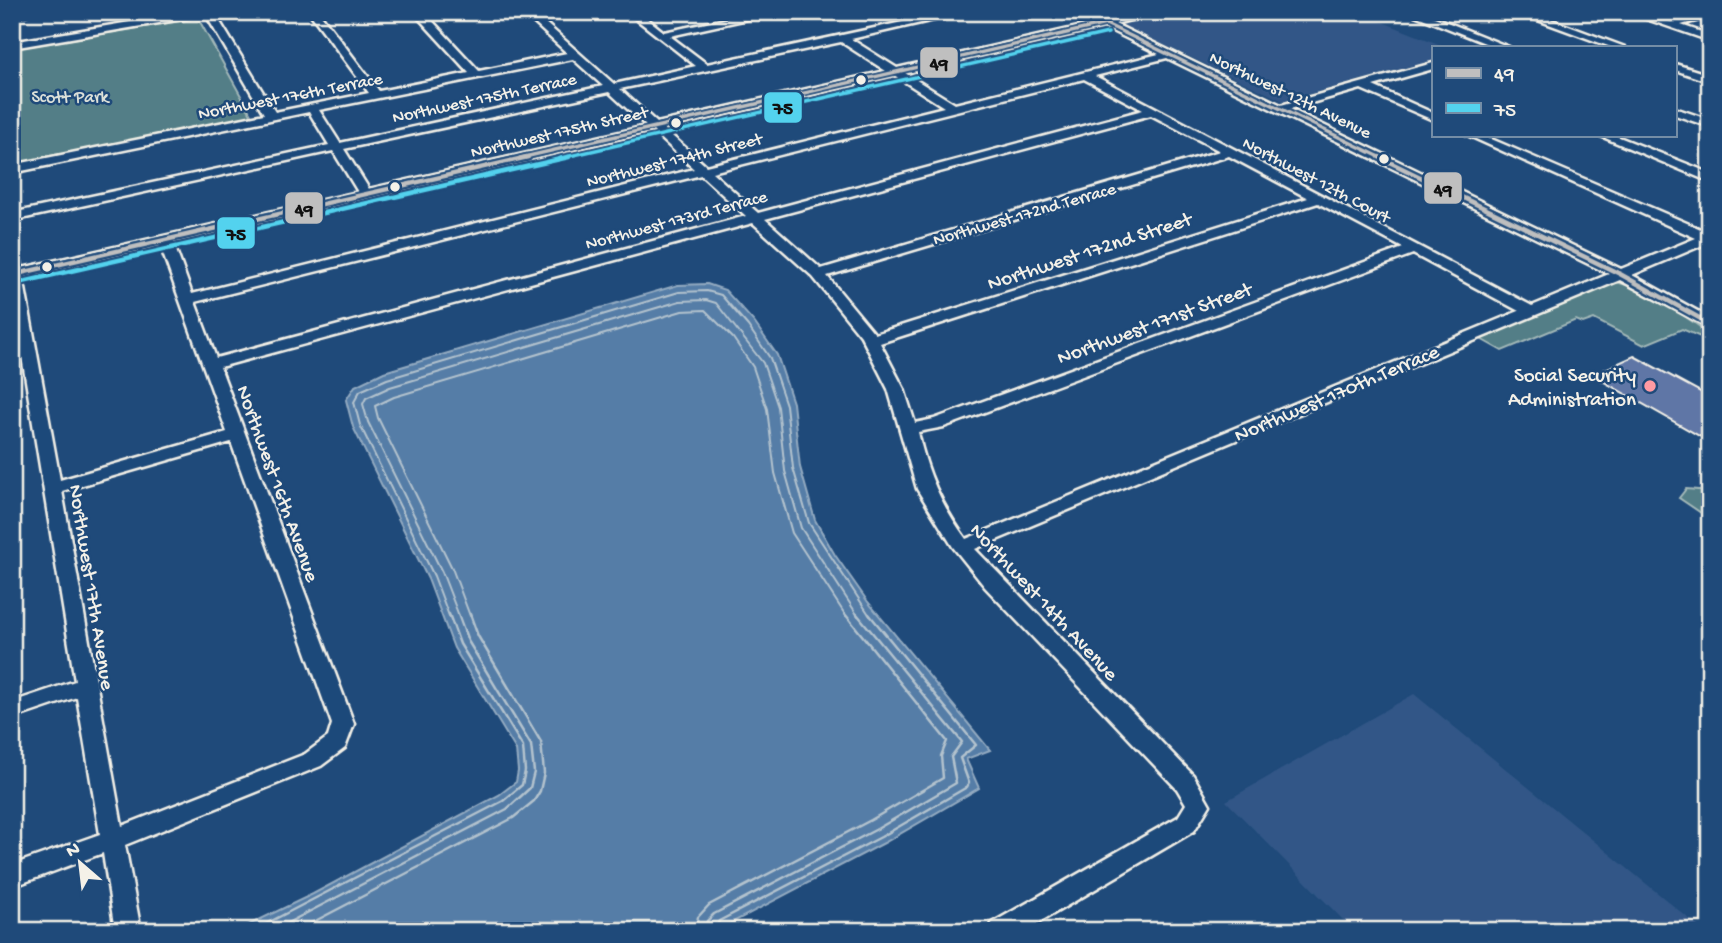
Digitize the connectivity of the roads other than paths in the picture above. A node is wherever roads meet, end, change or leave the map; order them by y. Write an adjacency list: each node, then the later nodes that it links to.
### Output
1 (29, 12): 15 (street)
2 (209, 12): 21 (street); 41 (street)
3 (314, 12): 35 (street)
4 (418, 12): 30 (street)
5 (527, 12): 25 (street, Northwest 14th Avenue)
6 (632, 12): 18 (street)
7 (775, 12): 18 (street)
8 (964, 12): 19 (street, Northwest 175th Terrace)
9 (1081, 12): 16 (street, Northwest 12th Avenue)
10 (1156, 12): 16 (street, Northwest 175th Street)
11 (1412, 12): 22 (street)
12 (1521, 12): 23 (street)
13 (1631, 12): 17 (street)
14 (1710, 14): 17 (street)
15 (12, 15)
16 (1106, 24): 24 (street, Northwest 12th Avenue); 29 (street, Northwest 175th Street)
17 (1671, 26): 20 (street)
18 (662, 35): 28 (street)
19 (842, 38): 28 (street, Northwest 175th Terrace); 29 (street)
20 (1710, 38)
21 (12, 46)
22 (1497, 46)
23 (1617, 46)
24 (1170, 54): 31 (street, Northwest 174th Street); 38 (street, Northwest 12th Avenue)
25 (575, 55): 30 (street, Northwest 176th Terrace); 34 (street, Northwest 14th Avenue)
26 (1432, 66): 33 (street)
27 (1676, 66): 32 (street)
28 (705, 68): 34 (street, Northwest 175th Terrace)
29 (896, 73): 37 (street); 44 (street, Northwest 175th Street)
30 (476, 75): 35 (street, Northwest 176th Terrace)
31 (1087, 76): 37 (street, Northwest 174th Street); 39 (street, Northwest 12th Court)
32 (1710, 79)
33 (1363, 86): 38 (street); 42 (street)
34 (612, 88): 44 (street, Northwest 14th Avenue); 47 (street, Northwest 175th Terrace)
35 (376, 95): 36 (street, Northwest 176th Terrace)
36 (312, 108): 41 (street, Northwest 176th Terrace); 47 (street)
37 (953, 108): 50 (street, Northwest 174th Street)
38 (1279, 109): 61 (street, Northwest 12th Avenue)
39 (1153, 111): 48 (street, Northwest 12th Court); 55 (street, Northwest 173rd Terrace)
40 (1676, 111): 43 (street)
41 (271, 117): 49 (street, Northwest 176th Terrace)
42 (1432, 117)
43 (1710, 124)
44 (654, 127): 50 (street, Northwest 14th Avenue); 52 (street, Northwest 175th Street)
45 (1475, 136): 56 (street)
46 (1606, 136): 51 (street)
47 (337, 146): 52 (street); 54 (street, Northwest 175th Terrace)
48 (1230, 152): 53 (street, Northwest 12th Court); 60 (street, Northwest 172nd Terrace)
49 (12, 169)
50 (700, 170): 55 (street, Northwest 14th Avenue); 63 (street, Northwest 174th Street)
51 (1710, 178)
52 (366, 194): 57 (street, Northwest 175th Street)
53 (1318, 200): 58 (street, Northwest 12th Court); 66 (street, Northwest 172nd Street)
54 (12, 217)
55 (756, 218): 60 (street, Northwest 14th Avenue); 67 (street, Northwest 173rd Terrace)
56 (1708, 237): 61 (street, Northwest 170th Terrace)
57 (165, 240): 62 (street, Northwest 175th Street); 63 (street, Northwest 16th Avenue)
58 (1414, 249): 64 (street, Northwest 12th Court); 68 (street, Northwest 171st Street)
59 (12, 251): 62 (street, Northwest 17th Avenue)
60 (817, 274): 66 (street, Northwest 14th Avenue)
61 (1620, 274): 64 (street, Northwest 170th Terrace); 65 (street, Northwest 12th Avenue)
62 (14, 275): 70 (street, Northwest 17th Avenue)
63 (186, 300): 67 (street, Northwest 16th Avenue)
64 (1531, 311): 71 (street, Northwest 170th Terrace)
65 (1710, 324)
66 (873, 341): 68 (street, Northwest 14th Avenue)
67 (209, 365): 69 (street, Northwest 16th Avenue)
68 (908, 429): 71 (street, Northwest 14th Avenue)
69 (237, 434): 70 (street); 74 (street, Northwest 16th Avenue)
70 (54, 487): 72 (street, Northwest 17th Avenue)
71 (963, 547): 77 (street, Northwest 14th Avenue)
72 (85, 686): 73 (street); 74 (street, Northwest 17th Avenue)
73 (12, 711)
74 (114, 839): 75 (street); 76 (street, Northwest 17th Avenue)
75 (12, 876)
76 (128, 931)
77 (1001, 931)

